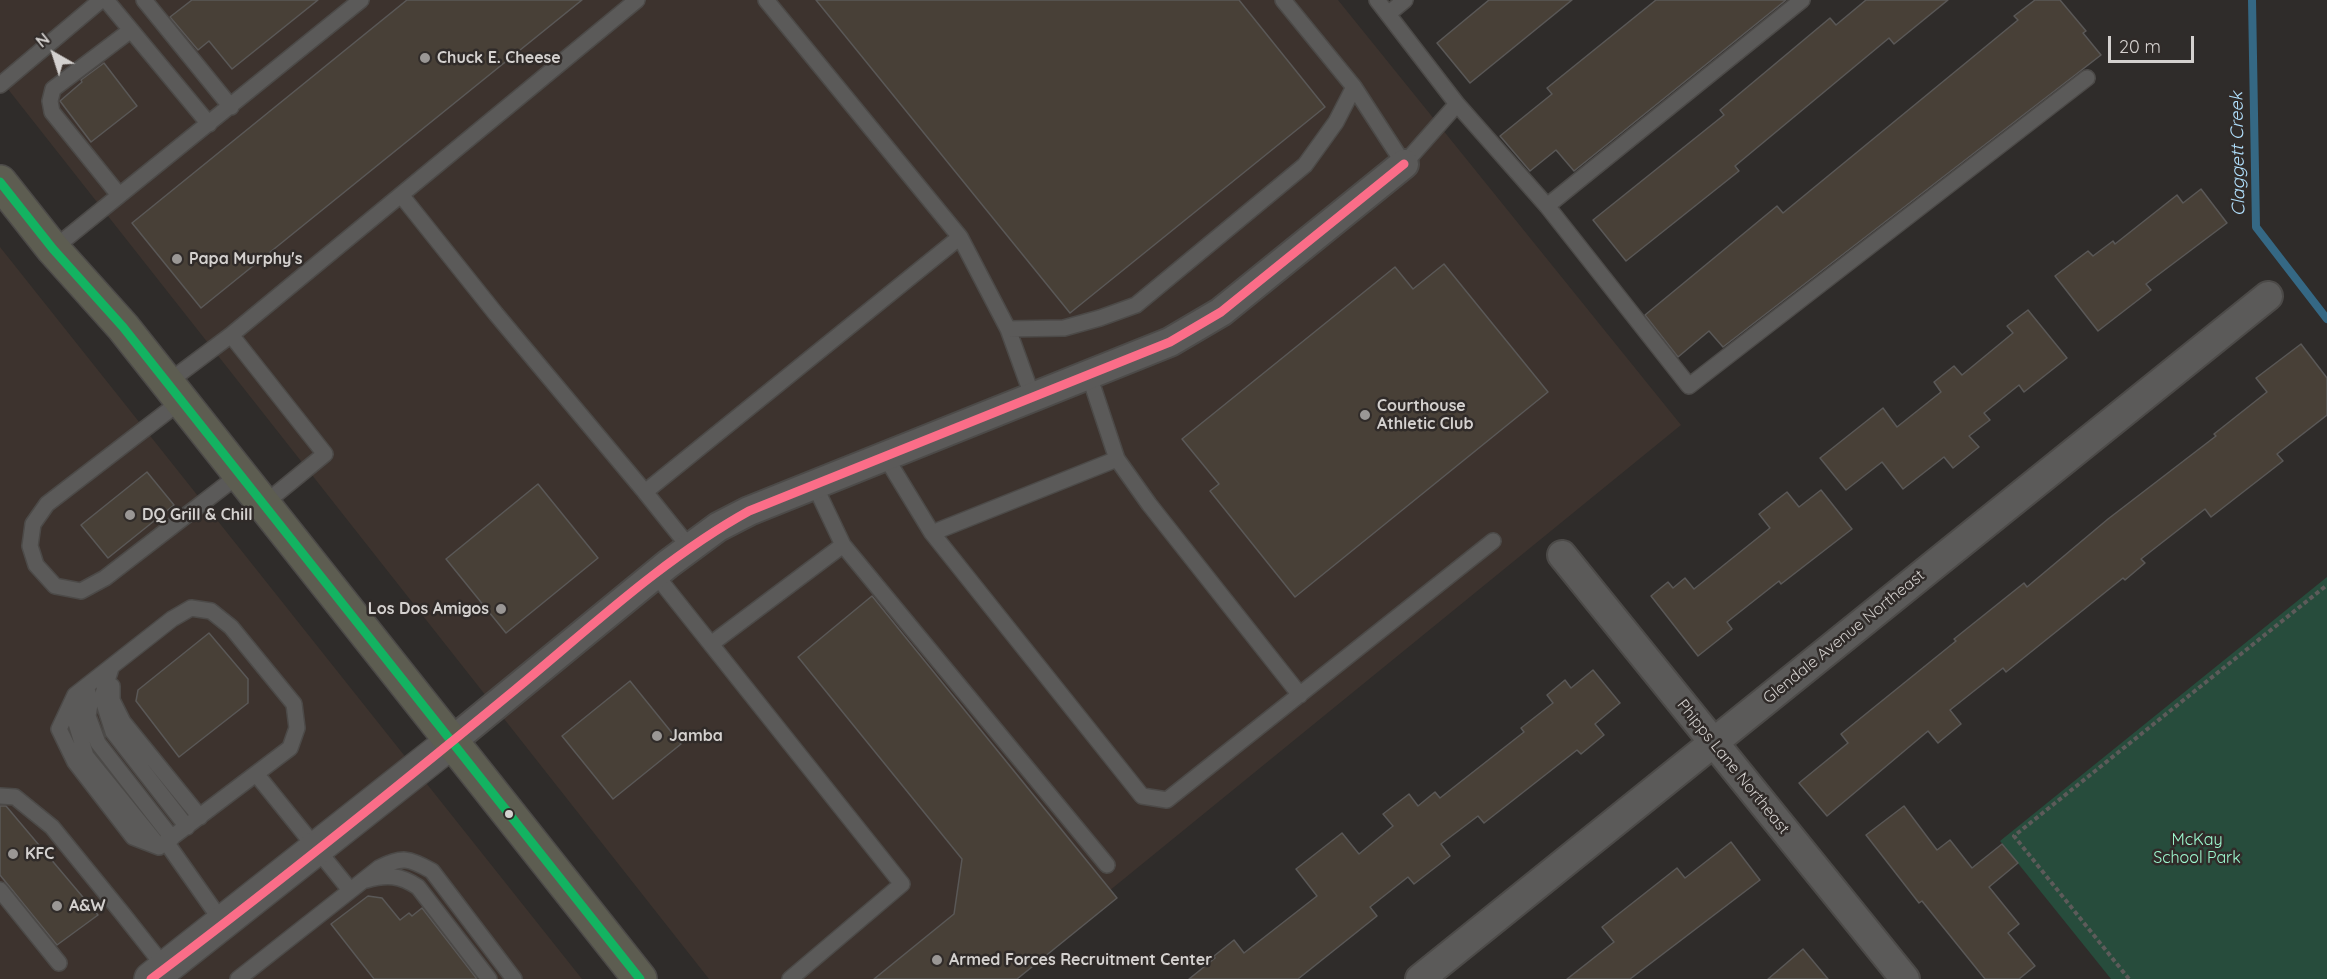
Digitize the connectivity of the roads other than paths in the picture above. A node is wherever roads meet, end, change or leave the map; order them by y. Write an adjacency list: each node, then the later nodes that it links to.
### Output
1 (101, 0): 14 (lane)
2 (106, 0): 12 (lane)
3 (144, 0): 17 (lane)
4 (361, 0): 17 (lane)
5 (637, 0): 22 (lane)
6 (766, 0): 24 (lane)
7 (1283, 0): 15 (lane)
8 (1377, 0): 11 (lane)
9 (1405, 0): 11 (lane)
10 (1802, 0): 23 (lane)
11 (1388, 14): 16 (lane)
12 (131, 30): 18 (lane); 21 (lane)
13 (2088, 78): 23 (lane)
14 (0, 85)
15 (1354, 87): 19 (lane); 27 (lane)
16 (1457, 104): 19 (lane); 23 (lane)
17 (231, 107): 18 (lane)
18 (209, 124): 21 (lane)
19 (1404, 164): 29 (street)
20 (0, 182): 25 (main road)
21 (119, 195): 25 (lane)
22 (401, 195): 28 (lane); 36 (lane)
23 (1547, 206)
24 (960, 237): 27 (lane); 36 (lane)
25 (53, 249): 30 (main road)
26 (2268, 296): 48 (street, Glendale Avenue Northeast)
27 (1008, 330): 31 (lane)
28 (231, 335): 30 (lane); 37 (lane)
29 (1089, 375): 31 (street); 33 (lane)
30 (174, 392): 34 (main road); 34 (lane)
31 (1033, 398): 32 (street)
32 (885, 456): 35 (street); 38 (lane)
33 (1117, 459): 38 (lane); 46 (lane)
34 (240, 474): 37 (main road)
35 (814, 484): 40 (lane); 41 (street)
36 (645, 492): 41 (lane)
37 (264, 504): 47 (main road)
38 (932, 533): 46 (lane)
39 (1493, 541): 46 (lane)
40 (843, 544): 44 (lane); 55 (lane)
41 (690, 548): 43 (street)
42 (1562, 555): 48 (street, Phipps Lane Northeast)
43 (655, 574): 44 (lane); 47 (street)
44 (711, 644): 66 (lane)
45 (111, 668): 49 (lane); 51 (lane); 52 (lane); 53 (lane)
46 (1300, 695)
47 (451, 742): 54 (street); 65 (main road)
48 (1713, 742): 67 (street, Glendale Avenue Northeast); 68 (street, Phipps Lane Northeast)
49 (257, 775): 51 (lane); 54 (lane)
50 (0, 796): 61 (lane)
51 (200, 817): 52 (lane)
52 (187, 827): 53 (lane)
53 (166, 843): 59 (lane)
54 (317, 849): 58 (lane); 59 (street)
55 (1107, 865)
56 (363, 880): 58 (lane); 63 (lane); 64 (lane)
57 (0, 890): 60 (lane)
58 (350, 890): 62 (lane)
59 (223, 923): 61 (street)
60 (59, 963)
61 (163, 975)
62 (238, 979)
63 (489, 979)
64 (514, 979)
65 (640, 979)
66 (790, 979)
67 (1420, 979)
68 (1905, 979)

